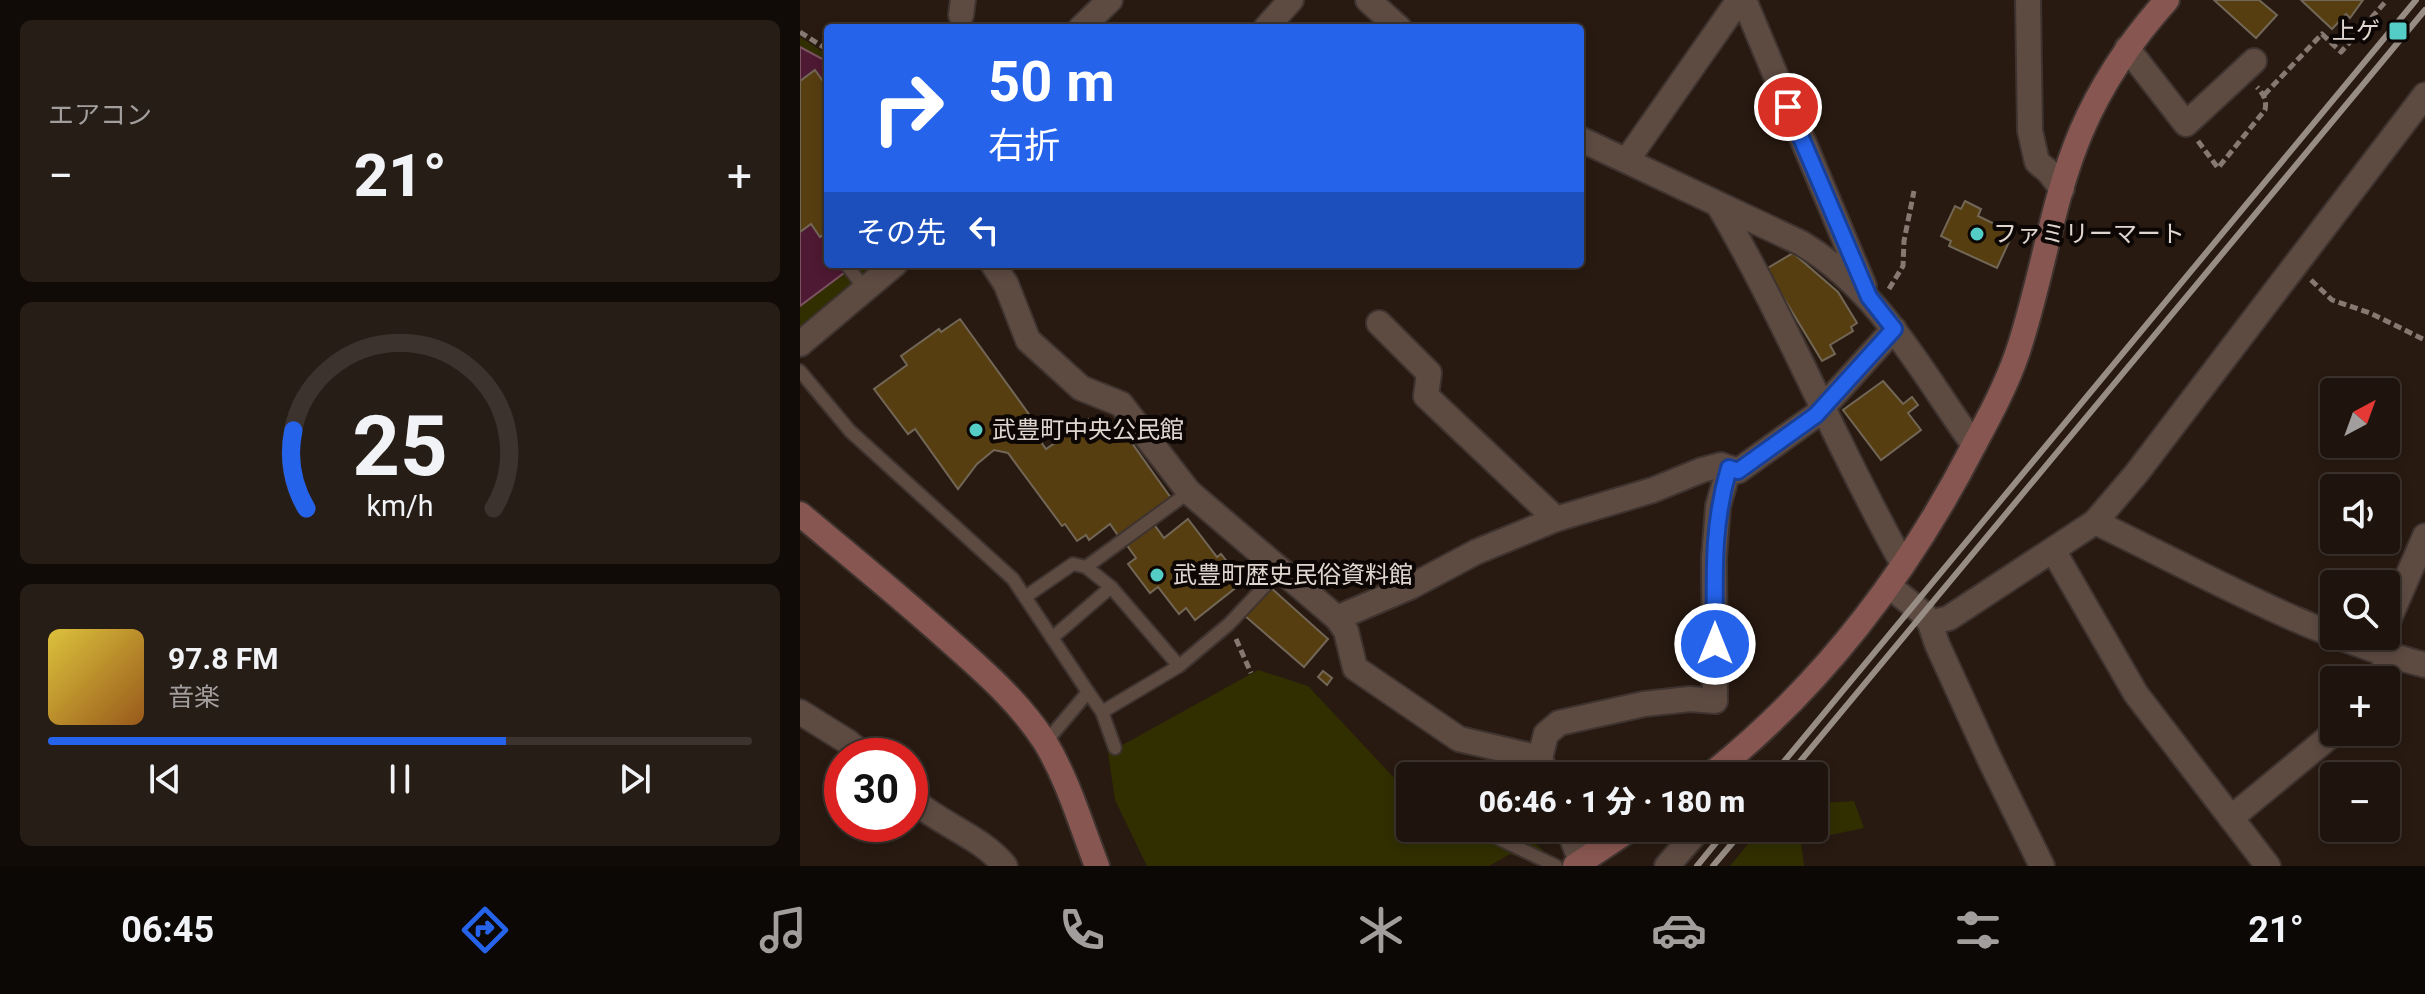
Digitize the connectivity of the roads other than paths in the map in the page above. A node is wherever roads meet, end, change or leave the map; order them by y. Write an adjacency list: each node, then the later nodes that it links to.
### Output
1 (1110, 0): 7 (street)
2 (1291, 0): 8 (street)
3 (1368, 0): 9 (street)
4 (1742, 0): 14 (street); 21 (street)
5 (2028, 0): 15 (street)
6 (2167, 0): 10 (street)
7 (1085, 24)
8 (1270, 24)
9 (1395, 24)
10 (2127, 48): 11 (street); 15 (street)
11 (2254, 73)
12 (2425, 95): 32 (street)
13 (1584, 141): 14 (street)
14 (1627, 160): 16 (street)
15 (2062, 189): 27 (street)
16 (1719, 206): 21 (street); 26 (street)
17 (849, 268): 20 (lane)
18 (890, 268): 20 (street)
19 (996, 268): 29 (street)
20 (865, 289): 24 (street)
21 (1869, 297): 23 (street)
22 (1379, 323): 31 (street)
23 (1894, 329): 26 (street); 27 (street)
24 (800, 344)
25 (800, 371): 41 (lane)
26 (1822, 407): 28 (street); 35 (street)
27 (1974, 445): 35 (street)
28 (1729, 468): 31 (street); 58 (street)
29 (1189, 492): 36 (lane); 37 (street)
30 (800, 514): 53 (street)
31 (1556, 519): 42 (street)
32 (2095, 522): 34 (street); 44 (street)
33 (2425, 536): 40 (street)
34 (2053, 550): 43 (street); 62 (street)
35 (1903, 564): 38 (street)
36 (1086, 567): 39 (lane); 41 (lane)
37 (1280, 570): 42 (street); 48 (lane)
38 (1889, 586): 43 (street); 56 (street)
39 (1111, 587): 45 (lane); 48 (lane)
40 (2400, 594)
41 (1025, 597): 45 (lane)
42 (1337, 618): 57 (street)
43 (1930, 623): 72 (street)
44 (2320, 631)
45 (1052, 638): 49 (lane)
46 (2390, 650): 47 (street)
47 (2425, 665)
48 (1179, 666): 51 (lane)
49 (1088, 692): 51 (lane); 53 (lane)
50 (800, 712): 52 (street)
51 (1102, 712): 55 (lane)
52 (842, 738)
53 (1045, 743): 69 (street)
54 (2320, 744): 62 (street)
55 (1115, 748)
56 (1740, 752): 59 (street); 60 (street)
57 (1528, 762)
58 (1543, 762)
59 (1727, 762)
60 (1738, 762)
61 (928, 813): 68 (street)
62 (2231, 818): 73 (street)
63 (1506, 842): 70 (lane)
64 (1572, 842): 67 (street)
65 (1611, 842): 67 (street)
66 (1688, 842): 71 (street)
67 (1578, 864)
68 (1005, 866)
69 (1097, 866)
70 (1556, 866)
71 (1667, 866)
72 (2042, 866)
73 (2268, 866)

